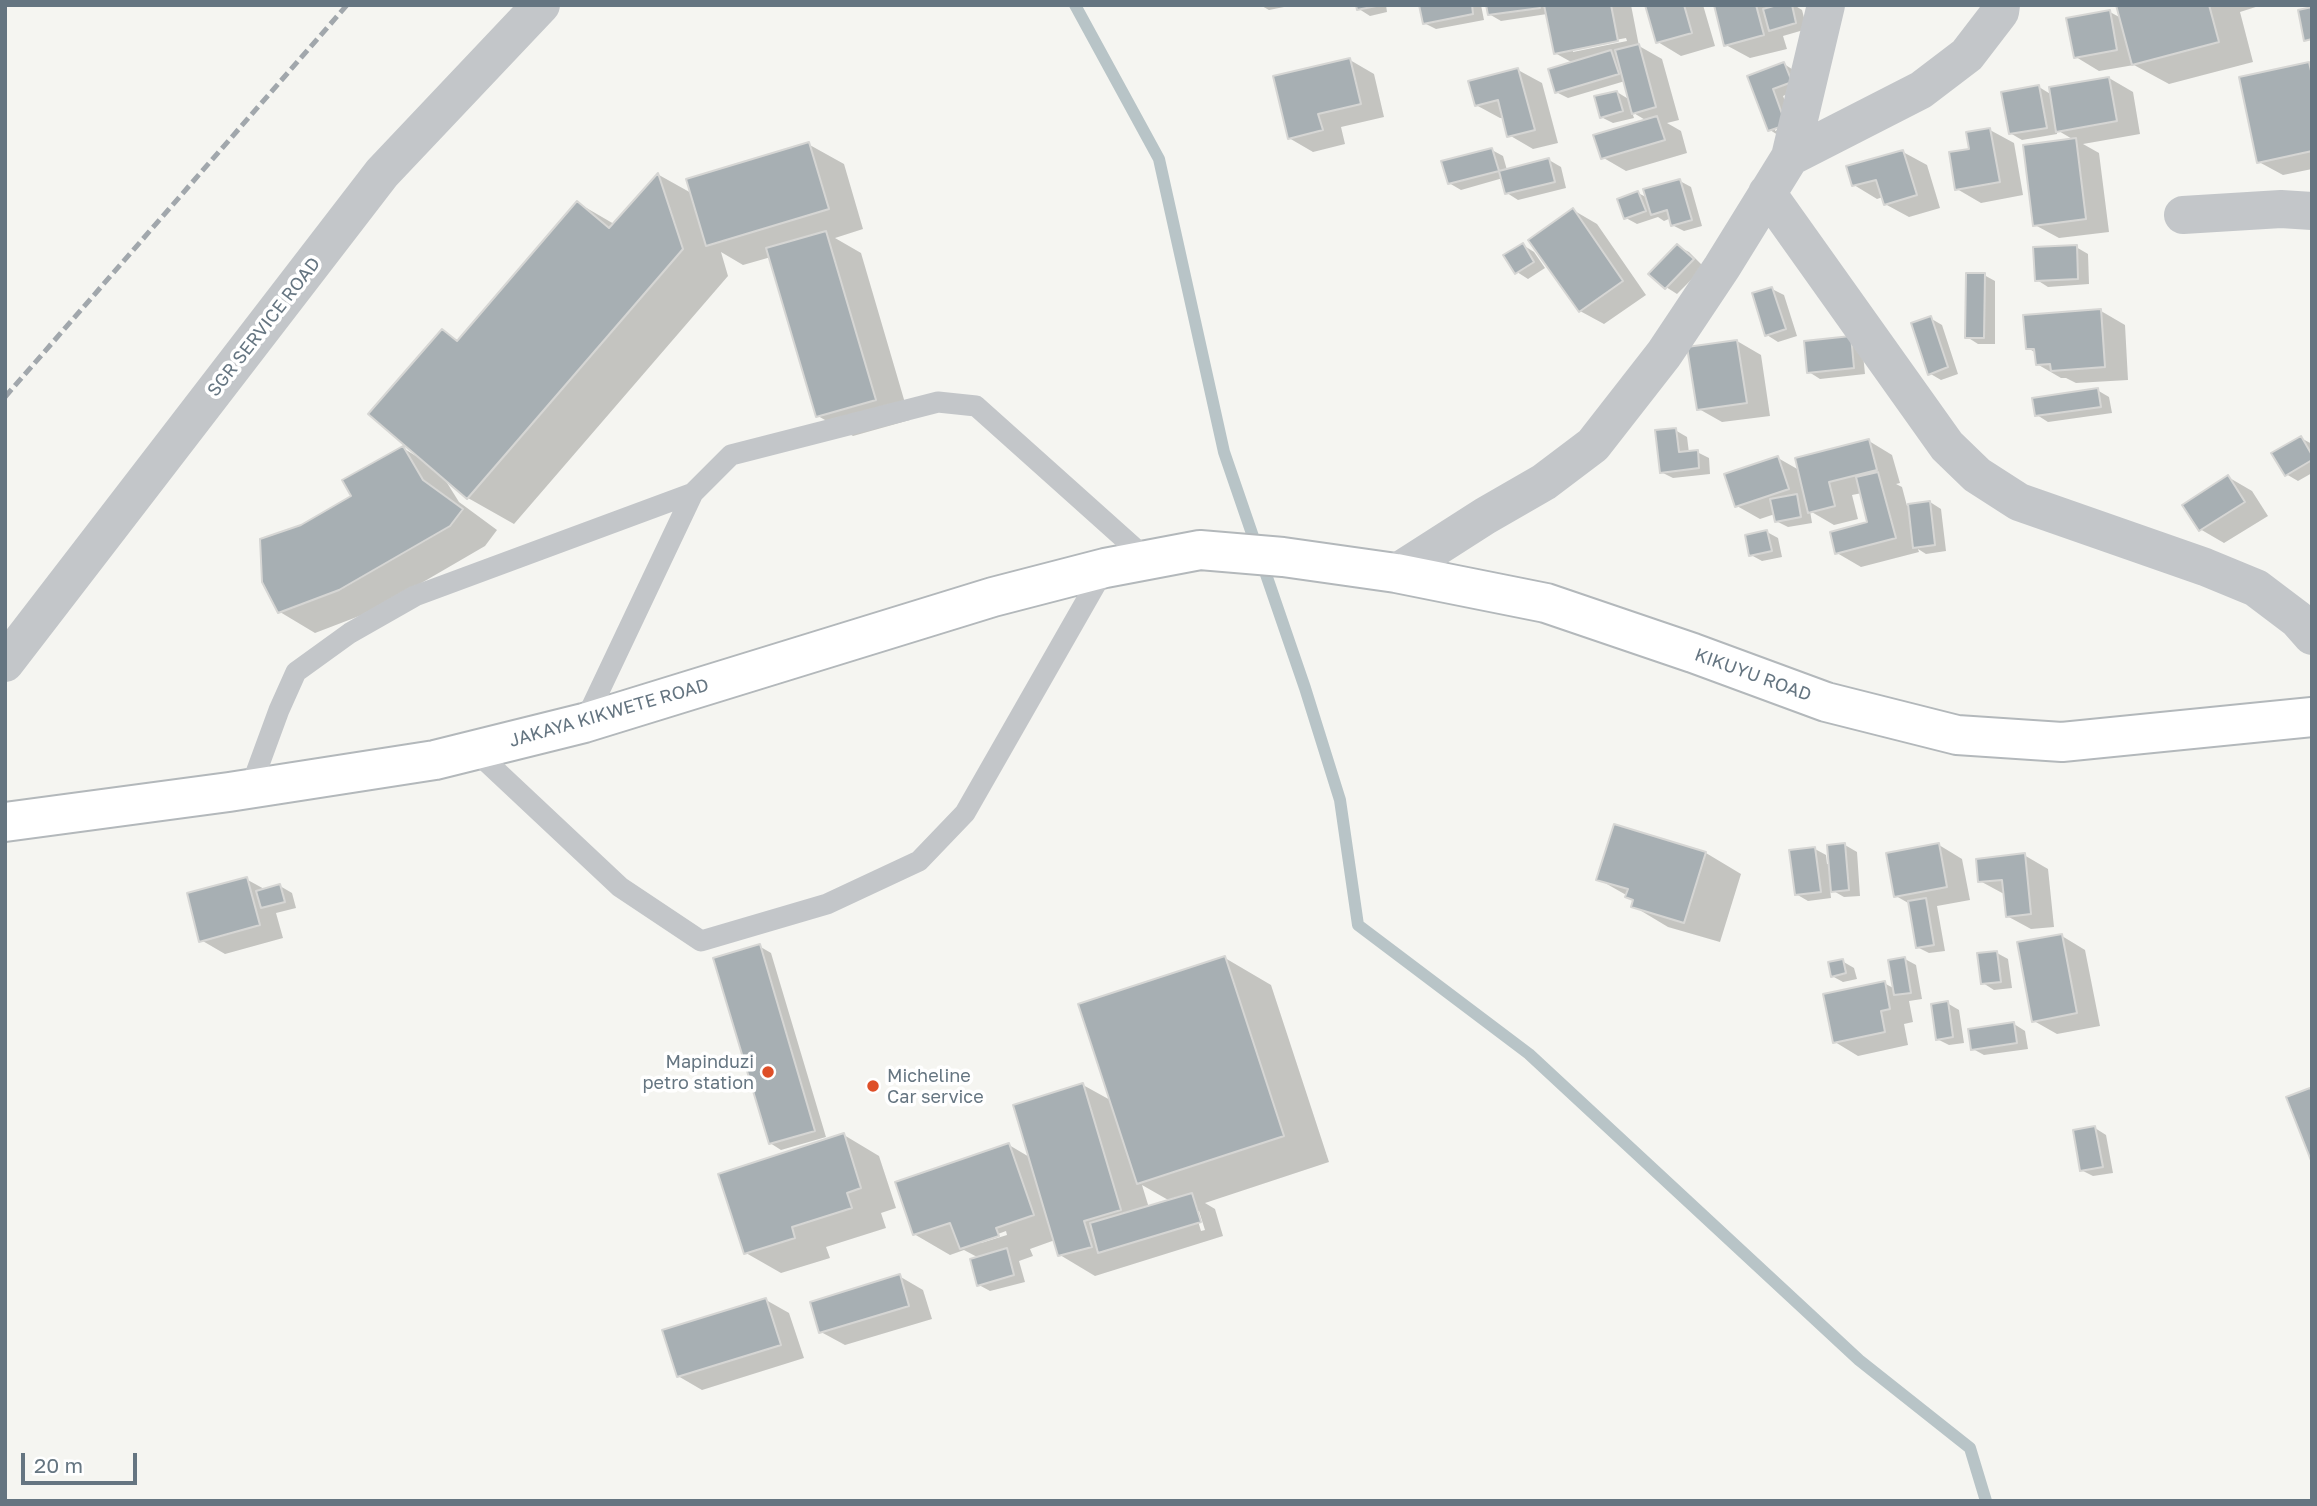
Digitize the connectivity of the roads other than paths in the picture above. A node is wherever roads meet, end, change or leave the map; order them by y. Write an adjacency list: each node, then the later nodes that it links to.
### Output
1 (541, 5): 14 (street, SGR SERVICE ROAD)
2 (1826, 5): 4 (street)
3 (2001, 5): 4 (street)
4 (1790, 157): 5 (street)
5 (1766, 193): 12 (street); 13 (street)
6 (2312, 211): 7 (street)
7 (2183, 215)
8 (692, 493): 10 (lane); 16 (lane); 18 (lane)
9 (1200, 550): 10 (main road, JAKAYA KIKWETE ROAD); 12 (main road, KIKUYU ROAD)
10 (1148, 560): 11 (main road, JAKAYA KIKWETE ROAD)
11 (1105, 568): 16 (main road, JAKAYA KIKWETE ROAD); 17 (lane)
12 (1396, 573): 15 (main road, KIKUYU ROAD)
13 (2312, 636)
14 (5, 663)
15 (2312, 717)
16 (584, 723): 17 (main road, JAKAYA KIKWETE ROAD)
17 (474, 750): 18 (main road, JAKAYA KIKWETE ROAD)
18 (250, 789): 19 (main road, JAKAYA KIKWETE ROAD)
19 (5, 822)

